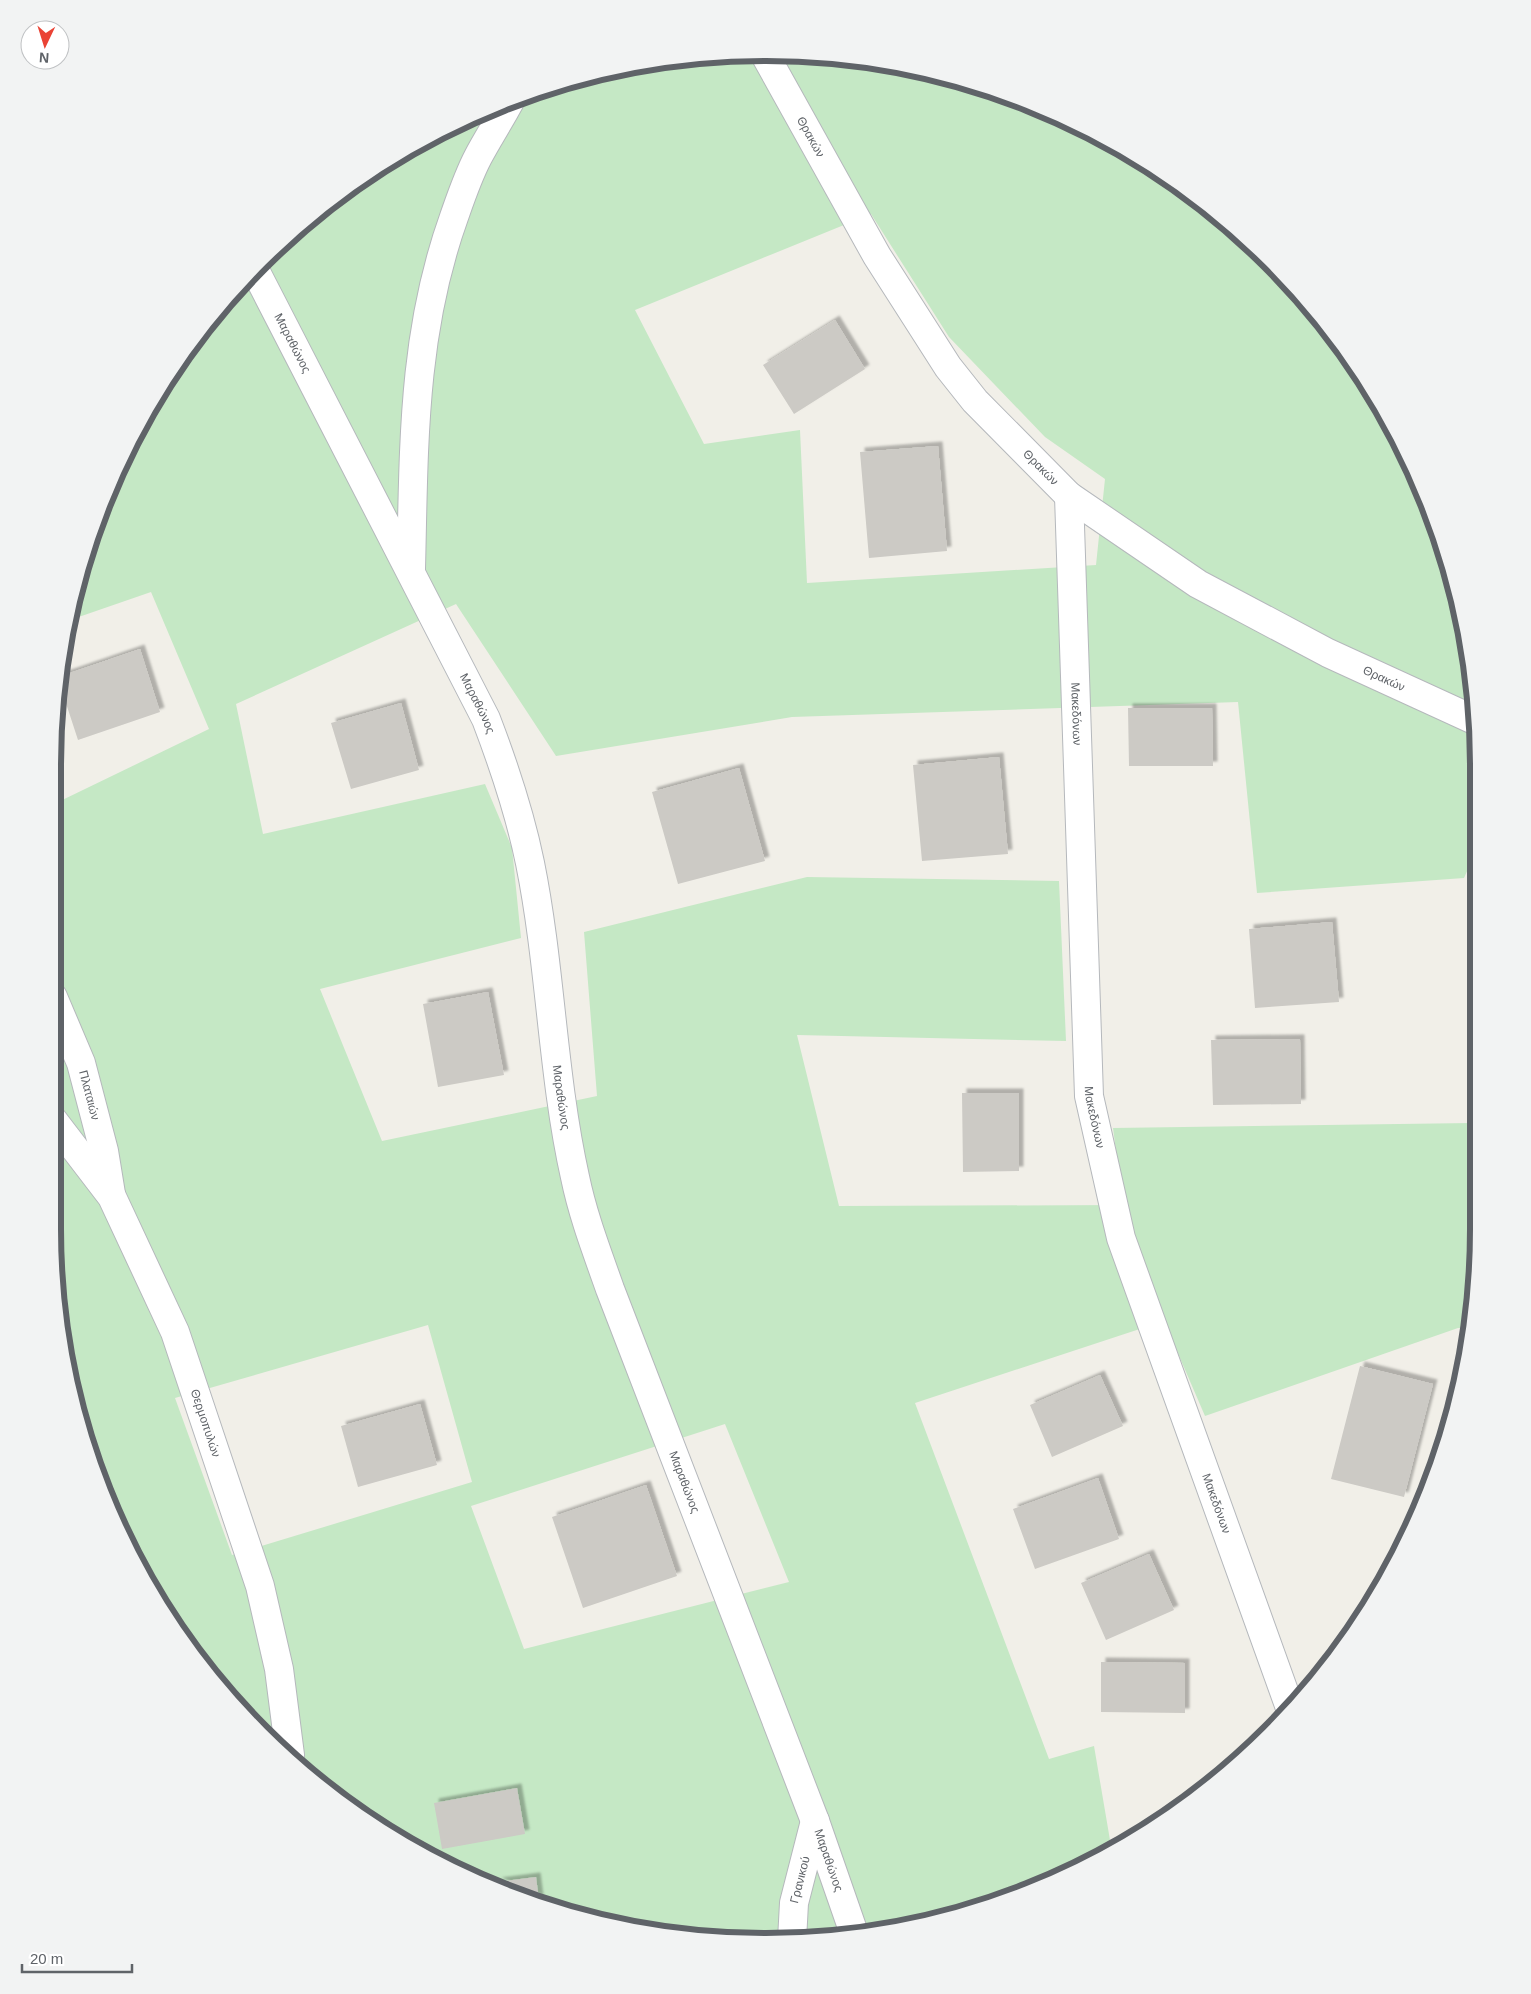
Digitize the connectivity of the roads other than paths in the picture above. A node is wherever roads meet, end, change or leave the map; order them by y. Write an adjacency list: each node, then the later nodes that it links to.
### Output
1 (769, 61): 4 (street, Θρακών)
2 (504, 112): 5 (street)
3 (259, 277): 5 (street, Μαραθώνος)
4 (1069, 496): 6 (street, Θρακών); 10 (street, Μακεδόνων)
5 (411, 573): 12 (street, Μαραθώνος)
6 (1468, 717)
7 (61, 1016): 9 (street, Πλαταιών)
8 (61, 1130): 9 (street, Θερμοπυλών)
9 (112, 1197): 11 (street, Θερμοπυλών)
10 (1287, 1701)
11 (289, 1746)
12 (815, 1822): 13 (street, Μαραθώνος); 14 (street, Γρανικού)
13 (852, 1927)
14 (792, 1932)

